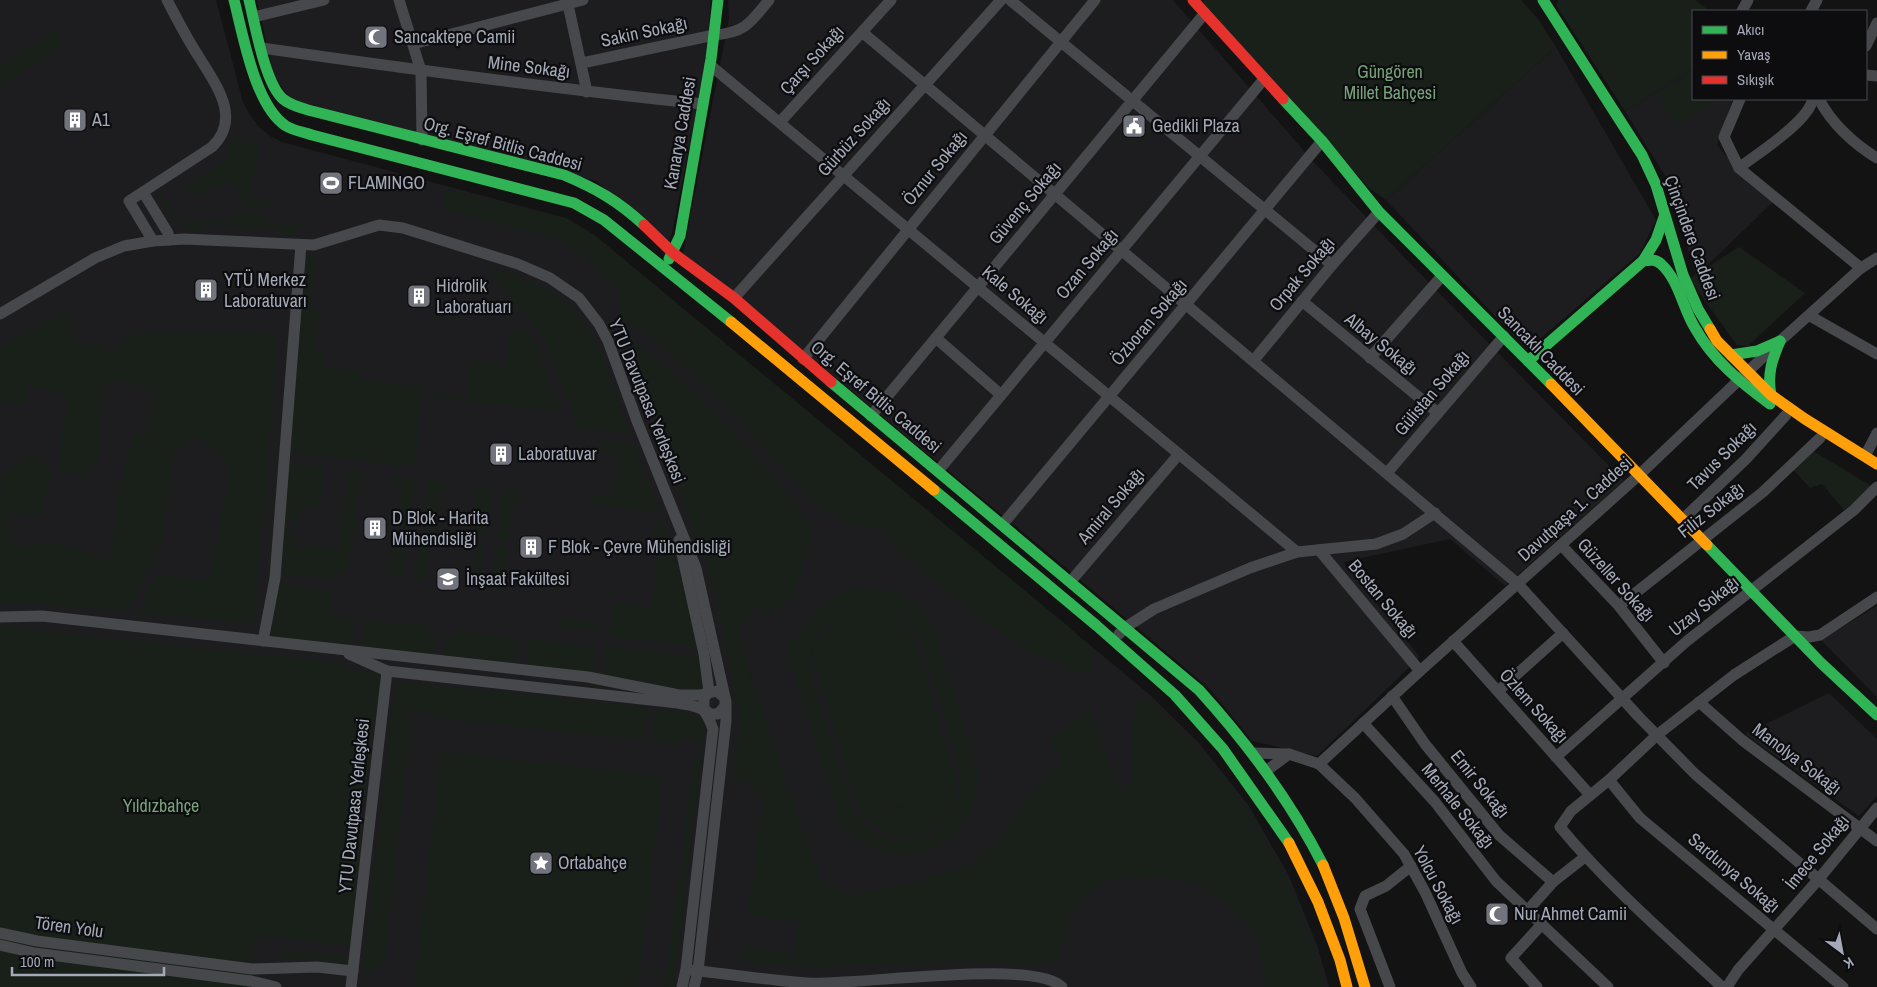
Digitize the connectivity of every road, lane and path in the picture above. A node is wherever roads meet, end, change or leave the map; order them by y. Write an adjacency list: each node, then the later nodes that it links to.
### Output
1 (167, 0): 44 (street)
2 (234, 0): 59 (street, Org. Eşref Bitlis Caddesi)
3 (249, 0): 17 (street, Org. Eşref Bitlis Caddesi)
4 (324, 0): 17 (street)
5 (399, 0): 22 (street)
6 (583, 0): 15 (street)
7 (718, 0): 20 (street, Kanarya Caddesi)
8 (769, 0): 20 (street, Sakin Sokağı)
9 (890, 0): 19 (street, Çarşı Sokağı)
10 (1001, 0): 29 (street, Gürbüz Sokağı)
11 (1010, 0): 21 (street)
12 (1095, 0): 21 (street, Öznur Sokağı)
13 (1193, 0): 16 (street, Sancaklı Caddesi)
14 (1543, 0): 48 (street, Çinçindere Caddesi)
15 (568, 2): 22 (street); 25 (street)
16 (1205, 13): 28 (street, Sancaklı Caddesi); 34 (street, Güvenç Sokağı)
17 (254, 17): 24 (street, Org. Eşref Bitlis Caddesi)
18 (1877, 23): 23 (street)
19 (862, 32): 29 (street); 36 (street, Çarşı Sokağı)
20 (714, 35): 25 (street, Sakin Sokağı); 26 (street, Kanarya Caddesi)
21 (1061, 42): 34 (street); 37 (street, Öznur Sokağı)
22 (413, 44): 27 (street)
23 (1867, 44)
24 (262, 48): 27 (street, Mine Sokağı); 38 (street, Org. Eşref Bitlis Caddesi)
25 (582, 63): 30 (street)
26 (710, 65): 35 (street, Kanarya Caddesi); 36 (street, Kale Sokağı)
27 (421, 71): 30 (street, Mine Sokağı); 38 (street)
28 (1264, 79): 39 (street, Sancaklı Caddesi); 40 (street, Ozan Sokağı)
29 (925, 85): 37 (street); 43 (street, Gürbüz Sokağı)
30 (587, 92): 35 (street, Mine Sokağı)
31 (1740, 100): 42 (street)
32 (1813, 100): 42 (street)
33 (1819, 100): 41 (street)
34 (1132, 101): 40 (street); 45 (street, Güvenç Sokağı)
35 (703, 104): 54 (street, Kanarya Caddesi)
36 (780, 122): 43 (street, Kale Sokağı)
37 (985, 135): 45 (street); 49 (street, Öznur Sokağı)
38 (422, 140): 54 (street, Org. Eşref Bitlis Caddesi)
39 (1322, 141): 46 (street, Özboran Sokağı); 47 (street, Sancaklı Caddesi)
40 (1199, 156): 46 (street); 53 (street, Ozan Sokağı)
41 (1877, 158)
42 (1739, 168): 58 (street)
43 (844, 176): 49 (street, Kale Sokağı); 62 (street, Gürbüz Sokağı)
44 (143, 192): 50 (street); 51 (street)
45 (1056, 193): 53 (street); 61 (street, Güvenç Sokağı)
46 (1265, 210): 57 (street); 64 (street, Özboran Sokağı)
47 (1378, 212): 57 (street, Orpak Sokağı); 60 (street, Sancaklı Caddesi)
48 (1664, 215): 56 (street); 72 (street, Çinçindere Caddesi)
49 (908, 229): 61 (street, Kale Sokağı); 74 (street, Öznur Sokağı)
50 (170, 240): 51 (street, YTU Davutpasa Yerleşkesi); 52 (street, YTU Davutpasa Yerleşkesi)
51 (153, 241): 65 (street, YTU Davutpasa Yerleşkesi)
52 (301, 245): 96 (street, YTU Davutpasa Yerleşkesi); 114 (street)
53 (1122, 249): 64 (street); 70 (street, Ozan Sokağı)
54 (673, 253): 59 (street, Kanarya Caddesi); 62 (street, Org. Eşref Bitlis Caddesi)
55 (1877, 258): 58 (street, Davutpaşa 1. Caddesi)
56 (1643, 261): 76 (street); 78 (street, Çinçindere Caddesi)
57 (1332, 265): 63 (street, Orpak Sokağı)
58 (1861, 268): 66 (street, Davutpaşa 1. Caddesi)
59 (663, 269): 113 (street, Org. Eşref Bitlis Caddesi)
60 (1442, 276): 67 (street, Sancaklı Caddesi); 73 (street)
61 (978, 287): 68 (street, Güvenç Sokağı); 70 (street, Kale Sokağı)
62 (734, 298): 74 (street, Org. Eşref Bitlis Caddesi)
63 (1302, 301): 73 (street, Albay Sokağı); 75 (street, Orpak Sokağı)
64 (1187, 303): 75 (street); 81 (street, Özboran Sokağı)
65 (0, 314)
66 (1810, 316): 69 (street, Davutpaşa 1. Caddesi); 71 (street)
67 (1504, 336): 76 (street, Sancaklı Caddesi); 82 (street, Gülistan Sokağı)
68 (936, 338): 79 (street); 84 (street, Güvenç Sokağı)
69 (1780, 341): 72 (street); 77 (street, Davutpaşa 1. Caddesi); 80 (street)
70 (1045, 343): 79 (street, Ozan Sokağı); 81 (street, Kale Sokağı)
71 (1877, 354)
72 (1732, 355): 77 (street, Çinçindere Caddesi)
73 (1370, 358): 82 (street, Albay Sokağı)
74 (803, 359): 84 (street, Org. Eşref Bitlis Caddesi)
75 (1254, 360): 91 (street)
76 (1528, 361): 93 (street, Sancaklı Caddesi)
77 (1748, 372): 78 (street, Davutpaşa 1. Caddesi); 80 (street, Çinçindere Caddesi)
78 (1739, 380): 83 (street, Çinçindere Caddesi); 93 (street, Davutpaşa 1. Caddesi)
79 (1001, 395): 90 (street, Ozan Sokağı)
80 (1771, 395): 88 (street, Çinçindere Caddesi)
81 (1109, 396): 87 (street, Kale Sokağı); 98 (street, Özboran Sokağı)
82 (1438, 413): 91 (street, Gülistan Sokağı)
83 (1786, 415): 86 (street, Çinçindere Caddesi); 97 (street, Tavus Sokağı)
84 (871, 416): 90 (street, Org. Eşref Bitlis Caddesi)
85 (1877, 432): 88 (street)
86 (1820, 438): 92 (street, Çinçindere Caddesi); 99 (street, Filiz Sokağı)
87 (1179, 454): 102 (street, Kale Sokağı); 103 (street, Amiral Sokağı)
88 (1865, 456): 89 (street, Çinçindere Caddesi)
89 (1877, 464)
90 (938, 471): 98 (street, Org. Eşref Bitlis Caddesi)
91 (1387, 473): 95 (street)
92 (1877, 474)
93 (1638, 476): 97 (street, Sancaklı Caddesi); 100 (street, Davutpaşa 1. Caddesi)
94 (1877, 487): 105 (street, Uzay Sokağı)
95 (1435, 513): 101 (street); 104 (street)
96 (674, 518): 121 (street, YTU Davutpasa Yerleşkesi); 125 (street, YTU Davutpasa Yerleşkesi)
97 (1682, 520): 99 (street, Sancaklı Caddesi)
98 (1002, 525): 103 (street, Org. Eşref Bitlis Caddesi)
99 (1702, 540): 105 (street, Sancaklı Caddesi); 107 (street, Filiz Sokağı)
100 (1561, 545): 104 (street, Davutpaşa 1. Caddesi); 107 (street, Güzeller Sokağı)
101 (1320, 550): 102 (street); 120 (street, Bostan Sokağı)
102 (1297, 552): 109 (street)
103 (1071, 581): 109 (street, Org. Eşref Bitlis Caddesi)
104 (1518, 584): 110 (street); 115 (street, Davutpaşa 1. Caddesi)
105 (1751, 590): 112 (street, Sancaklı Caddesi); 118 (street, Uzay Sokağı)
106 (1877, 597): 111 (street)
107 (1619, 606): 118 (street, Güzeller Sokağı)
108 (0, 617): 114 (street)
109 (1126, 627): 113 (street); 131 (street, Org. Eşref Bitlis Caddesi)
110 (1563, 633): 122 (street); 124 (street)
111 (1820, 635): 112 (street); 117 (street)
112 (1795, 636): 117 (street, Sancaklı Caddesi); 126 (street)
113 (1113, 640): 164 (street, Org. Eşref Bitlis Caddesi)
114 (263, 641): 116 (street)
115 (1453, 641): 120 (street, Davutpaşa 1. Caddesi); 122 (street, Özlem Sokağı)
116 (340, 649): 119 (street); 121 (street)
117 (1810, 651): 128 (street, Sancaklı Caddesi)
118 (1664, 663): 124 (street, Uzay Sokağı)
119 (387, 671): 127 (street); 153 (street, YTU Davutpasa Yerleşkesi)
120 (1420, 671): 123 (street, Davutpaşa 1. Caddesi)
121 (709, 692): 125 (street); 127 (street, YTU Davutpasa Yerleşkesi)
122 (1498, 692): 133 (street, Özlem Sokağı)
123 (1392, 696): 129 (street, Davutpaşa 1. Caddesi); 144 (street, Emir Sokağı)
124 (1621, 698): 130 (street); 133 (street, Uzay Sokağı)
125 (726, 702): 127 (street); 152 (street, YTU Davutpasa Yerleşkesi)
126 (1699, 702): 130 (street); 139 (street, Manolya Sokağı)
127 (707, 712): 151 (street, YTU Davutpasa Yerleşkesi)
128 (1877, 715)
129 (1363, 723): 134 (street, Davutpaşa 1. Caddesi); 145 (street, Merhale Sokağı)
130 (1657, 735): 136 (street); 143 (street)
131 (1254, 753): 132 (street); 135 (street, Org. Eşref Bitlis Caddesi)
132 (1289, 754): 134 (street); 135 (street)
133 (1556, 756): 137 (street, Özlem Sokağı)
134 (1319, 764): 142 (street, Yolcu Sokağı)
135 (1266, 771): 165 (street, Org. Eşref Bitlis Caddesi)
136 (1609, 780): 137 (street); 148 (street, Sardunya Sokağı)
137 (1590, 794): 141 (street)
138 (1877, 808): 139 (street, İmece Sokağı)
139 (1860, 828): 140 (street, Manolya Sokağı); 143 (street, İmece Sokağı)
140 (1877, 841)
141 (1585, 857): 144 (street); 170 (street)
142 (1411, 866): 166 (street); 167 (street, Yolcu Sokağı)
143 (1818, 880): 147 (street); 148 (street, İmece Sokağı)
144 (1553, 882): 145 (street)
145 (1528, 910): 146 (street, Merhale Sokağı)
146 (1542, 924): 168 (street); 169 (street, Merhale Sokağı)
147 (1877, 929)
148 (1776, 930): 171 (street, İmece Sokağı); 172 (street, Sardunya Sokağı)
149 (0, 933): 153 (street, Tören Yolu)
150 (0, 945): 157 (street, Tören Yolu)
151 (686, 969): 152 (street); 159 (street, YTU Davutpasa Yerleşkesi)
152 (698, 970): 155 (street); 160 (street, YTU Davutpasa Yerleşkesi)
153 (353, 971): 158 (street, YTU Davutpasa Yerleşkesi)
154 (896, 978): 156 (street); 162 (street); 163 (street)
155 (808, 983): 156 (street); 161 (street)
156 (851, 984)
157 (276, 987)
158 (351, 987)
159 (682, 987)
160 (694, 987)
161 (820, 987)
162 (878, 987)
163 (1062, 987)
164 (1347, 987)
165 (1365, 987)
166 (1390, 987)
167 (1471, 987)
168 (1537, 987)
169 (1608, 987)
170 (1722, 987)
171 (1727, 987)
172 (1843, 987)

